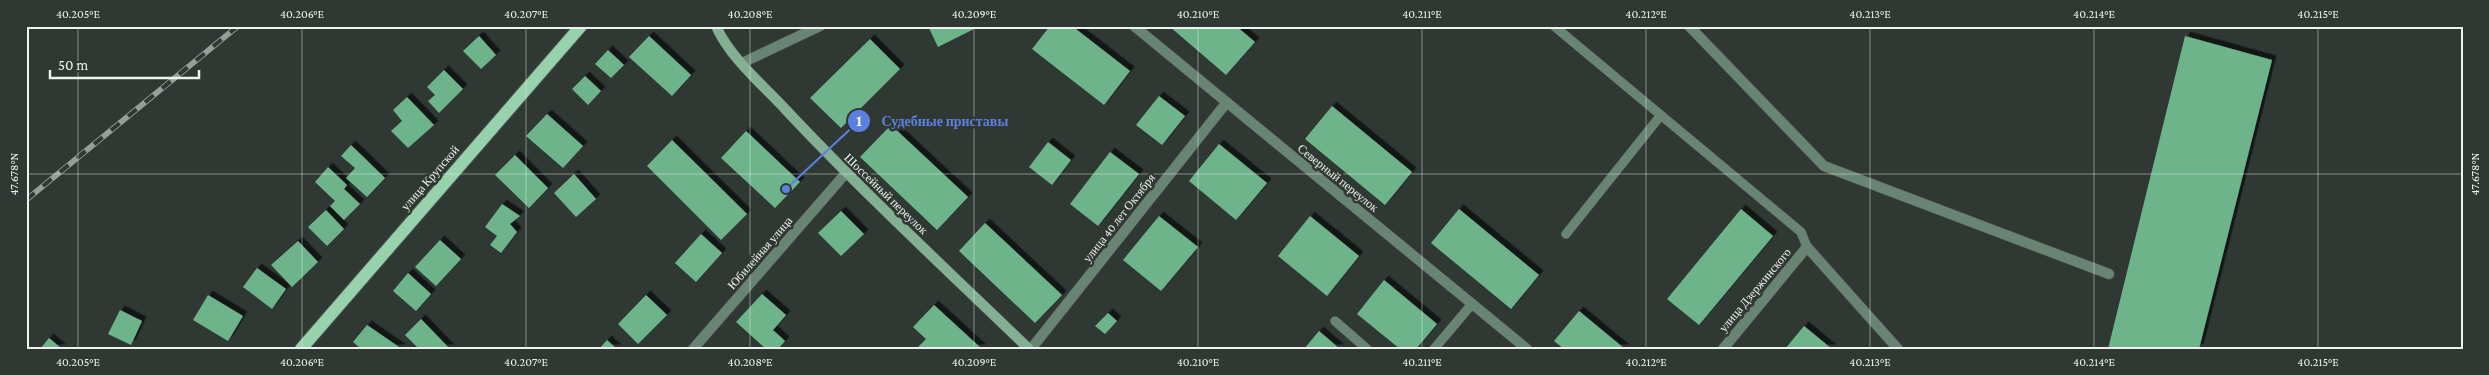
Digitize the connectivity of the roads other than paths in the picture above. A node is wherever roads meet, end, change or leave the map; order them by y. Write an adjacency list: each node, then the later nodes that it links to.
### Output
1 (581, 26): 17 (main road, улица Крупской)
2 (711, 26): 7 (main road, Шоссейный переулок)
3 (820, 26): 8 (street)
4 (1134, 26): 9 (street, Северный переулок)
5 (1554, 26): 10 (lane)
6 (1689, 26): 14 (street)
7 (718, 31): 8 (main road, Шоссейный переулок)
8 (742, 63): 11 (main road, Шоссейный переулок)
9 (1227, 102): 15 (street, Северный переулок); 19 (street, улица 40 лет Октября)
10 (1661, 115): 12 (lane); 13 (lane)
11 (846, 173): 18 (street, Юбилейная улица); 19 (main road, Шоссейный переулок)
12 (1566, 234)
13 (1807, 247): 23 (street, улица Дзержинского); 24 (street)
14 (2109, 274)
15 (1472, 304): 21 (lane); 22 (street, Северный переулок)
16 (1335, 321): 20 (lane)
17 (301, 349)
18 (694, 349)
19 (1030, 349)
20 (1367, 349)
21 (1434, 349)
22 (1526, 349)
23 (1723, 349)
24 (1898, 349)

